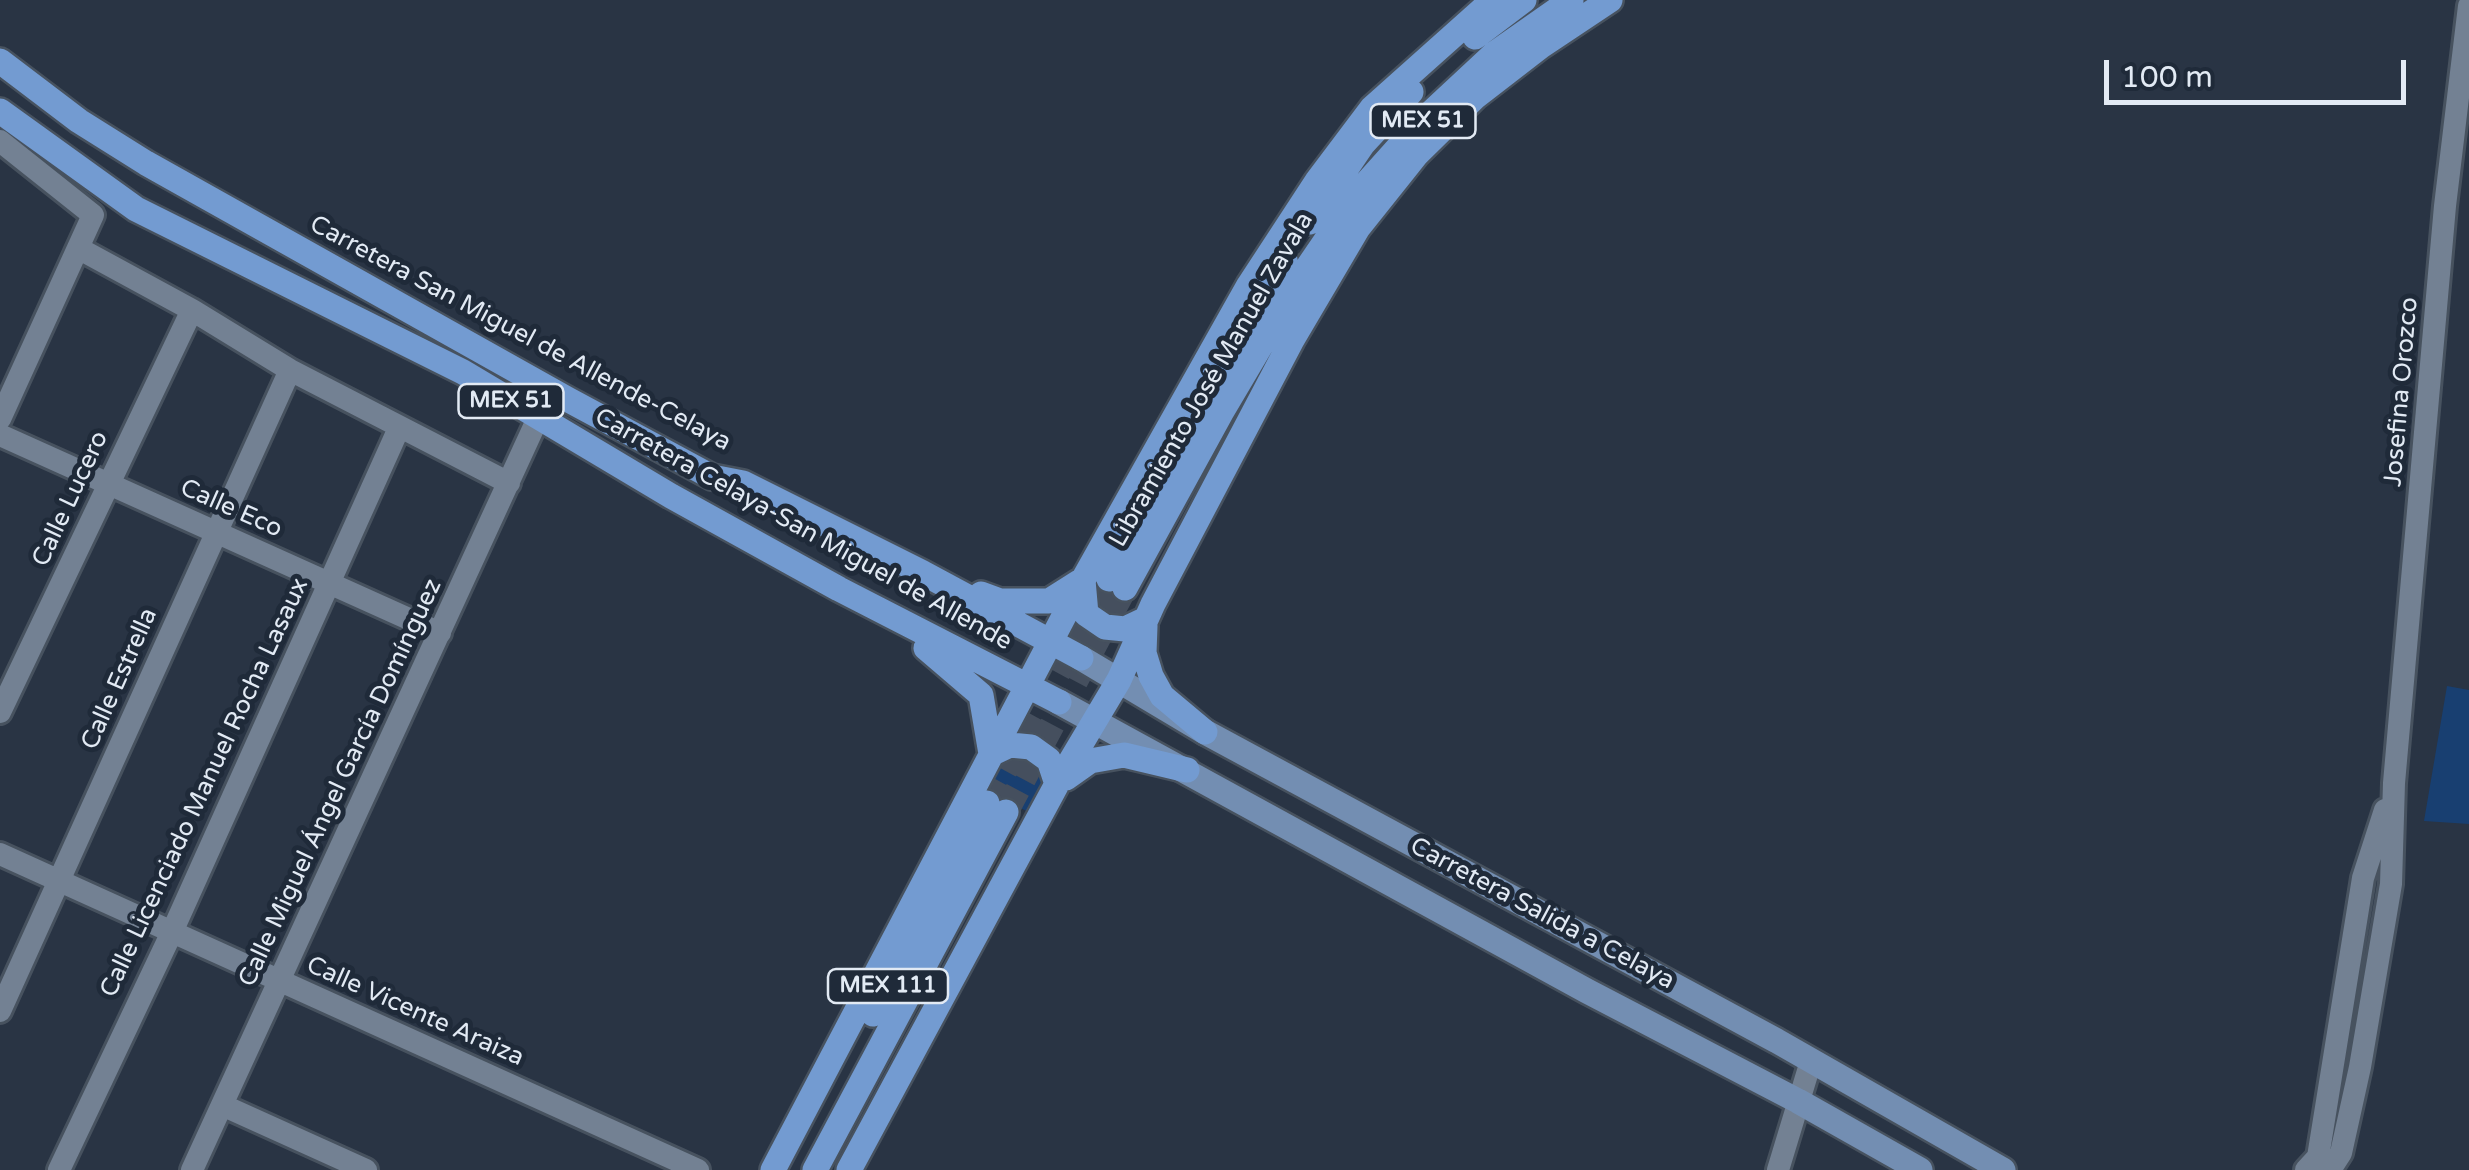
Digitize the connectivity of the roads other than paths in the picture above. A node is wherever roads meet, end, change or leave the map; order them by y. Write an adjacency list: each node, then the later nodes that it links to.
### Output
1 (1493, 0): 20 (main road)
2 (1524, 0): 20 (main road, Libramiento José Manuel Zavala / MEX 51)
3 (1570, 0): 20 (main road, Libramiento José Manuel Zavala / MEX 51)
4 (1610, 0): 23 (main road)
5 (2469, 6): 36 (street, Josefina Orozco)
6 (0, 61): 19 (main road, Carretera San Miguel de Allende-Celaya / MEX 51)
7 (0, 111): 12 (main road, Carretera Celaya-San Miguel de Allende / MEX 51)
8 (0, 142): 9 (street)
9 (78, 248): 10 (street); 13 (street)
10 (192, 310): 11 (street); 17 (street, Calle Lucero)
11 (290, 370): 14 (street); 18 (street, Calle Estrella)
12 (538, 418): 16 (street, Calle Miguel Ángel García Domínguez); 22 (main road, Carretera Celaya-San Miguel de Allende / MEX 51)
13 (0, 419)
14 (400, 428): 16 (street); 21 (street, Calle Licenciado Manuel Rocha Lasaux)
15 (0, 435): 17 (street, Calle Eco)
16 (510, 483): 24 (street, Calle Miguel Ángel García Domínguez)
17 (109, 484): 18 (street, Calle Eco); 30 (street, Calle Lucero)
18 (217, 532): 21 (street, Calle Eco); 38 (street, Calle Estrella)
19 (923, 574): 20 (main road); 25 (main road, Carretera San Miguel de Allende-Celaya / MEX 51)
20 (1106, 582): 23 (main road); 25 (main road)
21 (329, 583): 24 (street, Calle Eco); 39 (street, Calle Licenciado Manuel Rocha Lasaux)
22 (874, 608): 28 (main road, Carretera Celaya-San Miguel de Allende / MEX 51); 33 (main road)
23 (1146, 619): 27 (main road); 32 (main road)
24 (440, 633): 41 (street, Calle Miguel Ángel García Domínguez)
25 (1050, 642): 26 (main road, Carretera San Miguel de Allende-Celaya / MEX 51); 28 (main road)
26 (1081, 658): 27 (main road, Carretera Salida a Celaya / MEX 51)
27 (1119, 680): 31 (main road); 32 (main road, Carretera Salida a Celaya / MEX 51)
28 (1027, 686): 29 (main road, Carretera Celaya-San Miguel de Allende / MEX 51); 33 (main road)
29 (1058, 702): 31 (main road, Carretera Salida a Celaya / MEX 51)
30 (0, 712)
31 (1095, 722): 34 (main road, Carretera Salida a Celaya / MEX 51); 35 (main road)
32 (1205, 732): 40 (main road, Carretera Salida a Celaya / MEX 51)
33 (991, 754): 35 (main road); 51 (main road)
34 (1188, 770): 35 (main road); 43 (main road, Carretera Salida a Celaya / MEX 51)
35 (1058, 784): 54 (main road)
36 (2394, 784): 58 (street, Josefina Orozco); 59 (street, Josefina Orozco)
37 (0, 854): 38 (street, Calle Vicente Araiza)
38 (58, 880): 39 (street, Calle Vicente Araiza); 42 (street, Calle Estrella)
39 (172, 932): 41 (street, Calle Vicente Araiza); 47 (street, Calle Licenciado Manuel Rocha Lasaux)
40 (1652, 973): 43 (main road); 44 (main road, Carretera Salida a Celaya / MEX 51)
41 (280, 981): 46 (street, Calle Miguel Ángel García Domínguez); 50 (street, Calle Vicente Araiza)
42 (0, 1011)
43 (1632, 1014): 45 (main road, Carretera Salida a Celaya / MEX 51)
44 (1812, 1061): 45 (street); 57 (main road, Carretera Salida a Celaya / MEX 51)
45 (1798, 1100): 55 (street); 56 (main road, Carretera Salida a Celaya / MEX 51)
46 (222, 1105): 48 (street, Calle Miguel Ángel García Domínguez); 49 (street)
47 (59, 1170)
48 (192, 1170)
49 (366, 1170)
50 (698, 1170)
51 (773, 1170)
52 (790, 1170): 53 (main road, MEX 111)
53 (815, 1170)
54 (848, 1170)
55 (1778, 1170)
56 (1920, 1170)
57 (2003, 1170)
58 (2306, 1170)
59 (2330, 1170)

